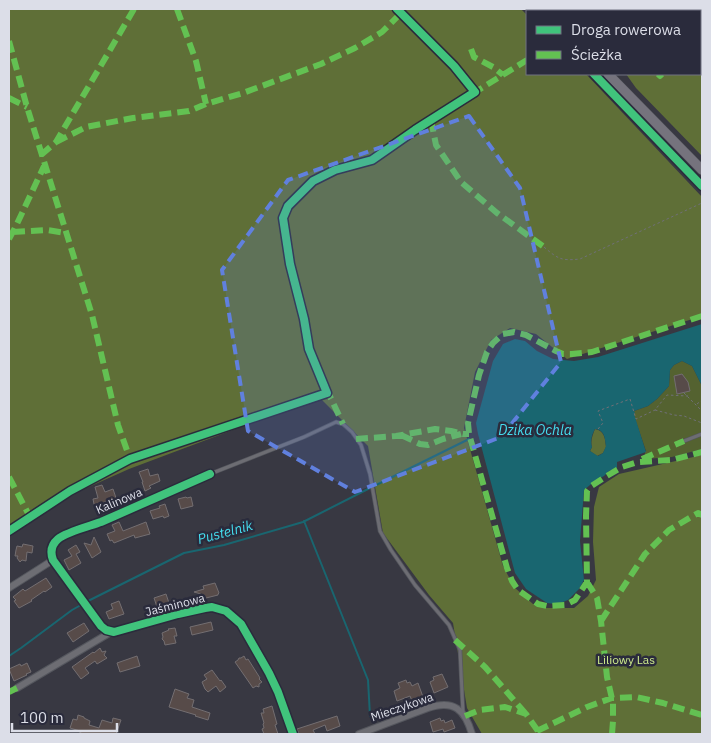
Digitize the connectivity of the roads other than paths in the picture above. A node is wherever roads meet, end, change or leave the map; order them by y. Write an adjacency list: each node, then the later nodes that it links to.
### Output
1 (609, 75): 2 (main road)
2 (702, 170)
3 (702, 434): 4 (lane)
4 (684, 441)
5 (210, 474): 6 (street, Kalinowa); 10 (lane, Kalinowa)
6 (53, 560): 7 (street); 8 (street)
7 (9, 588)
8 (111, 632): 9 (street, Jaśminowa); 12 (street, Jaśminowa)
9 (17, 688)
10 (463, 713): 11 (street, Mieczykowa); 14 (street)
11 (367, 732): 13 (street, Mieczykowa)
12 (293, 734)
13 (359, 734)
14 (472, 734)

